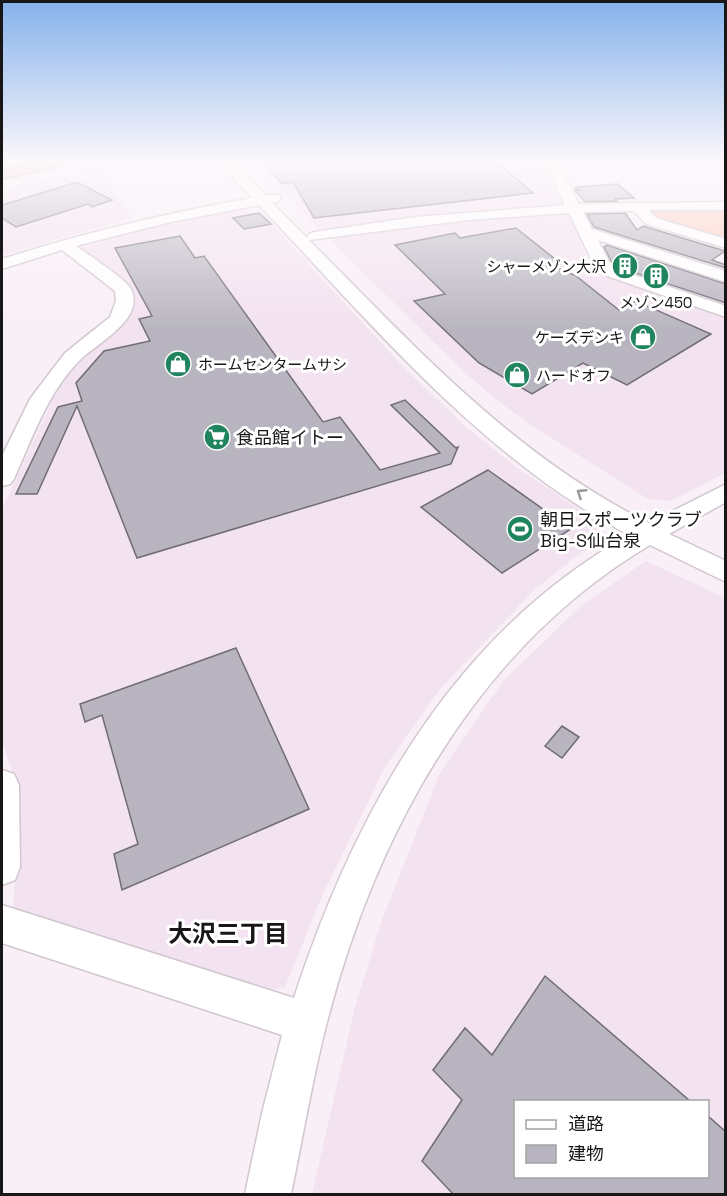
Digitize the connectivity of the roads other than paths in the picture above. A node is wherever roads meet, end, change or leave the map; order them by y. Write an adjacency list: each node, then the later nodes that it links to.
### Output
1 (165, 219): 9 (street)
2 (286, 219): 16 (street, one-way to 2)
3 (292, 219): 8 (street)
4 (445, 219): 8 (street)
5 (578, 219): 7 (street)
6 (649, 219): 10 (street)
7 (584, 231): 12 (street); 13 (street)
8 (314, 237): 16 (street)
9 (64, 244): 11 (street); 14 (street)
10 (726, 244)
11 (2, 264)
12 (726, 277)
13 (726, 312)
14 (2, 479)
15 (726, 492): 16 (street)
16 (658, 530): 17 (street); 18 (street); 22 (street)
17 (726, 554)
18 (726, 573)
19 (2, 785): 20 (street)
20 (2, 867)
21 (2, 924): 22 (street)
22 (306, 1022): 23 (street)
23 (268, 1194)

